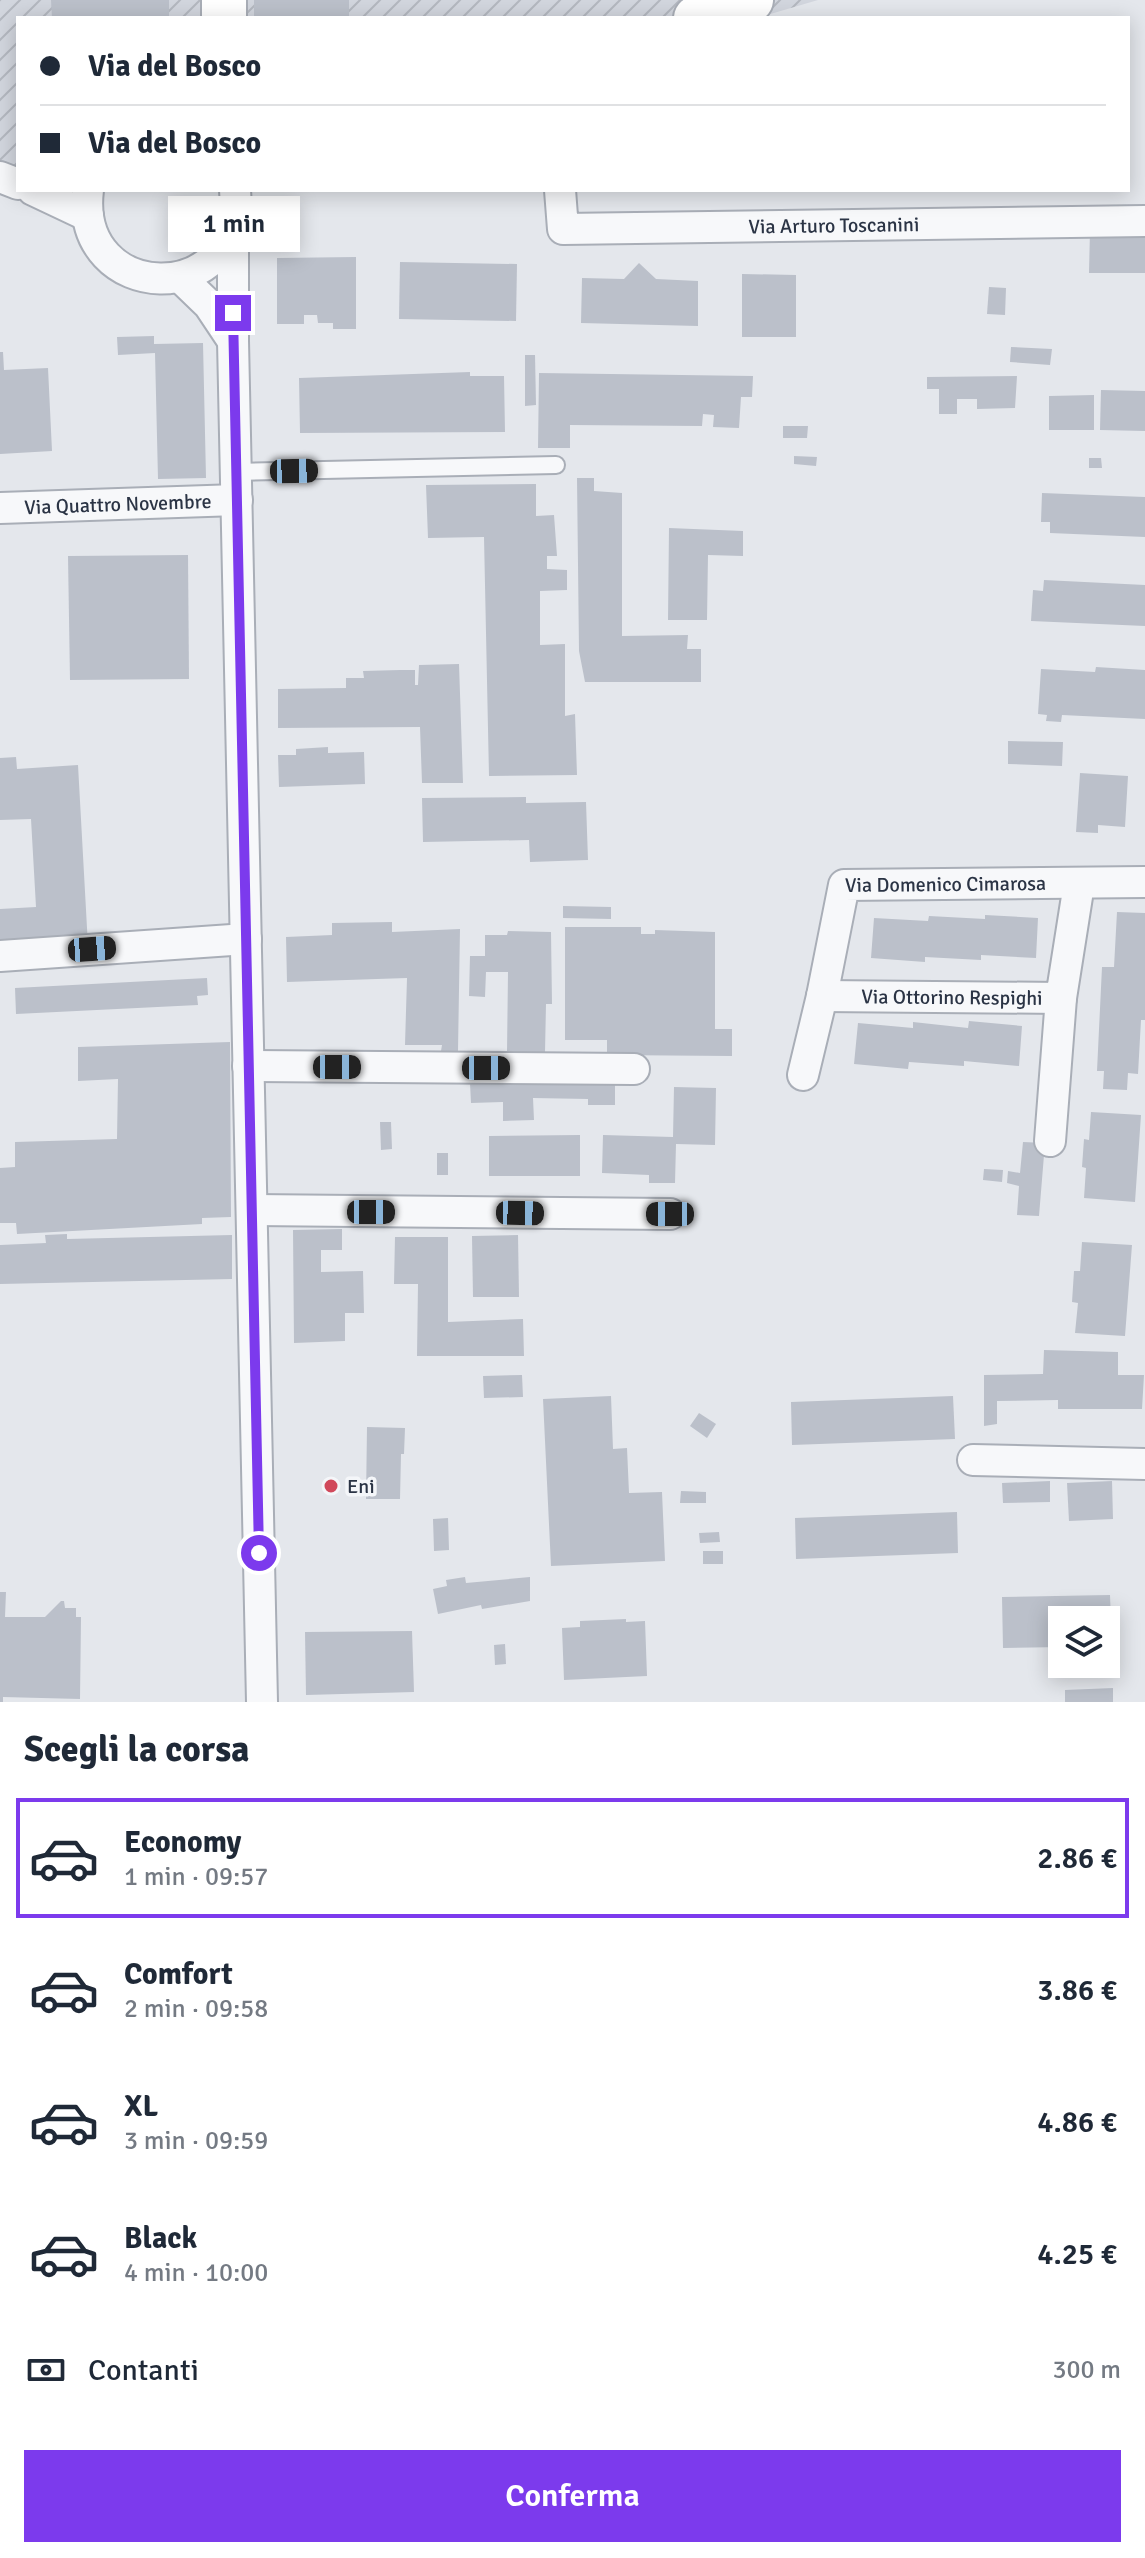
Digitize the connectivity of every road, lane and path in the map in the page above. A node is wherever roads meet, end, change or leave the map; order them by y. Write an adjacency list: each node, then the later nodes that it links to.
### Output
1 (751, 0): 2 (street)
2 (702, 16)
3 (41, 192): 6 (street)
4 (237, 192): 8 (street)
5 (560, 192): 7 (street, Via Arturo Toscanini)
6 (88, 203): 9 (street)
7 (1145, 221)
8 (233, 228): 9 (street); 10 (street)
9 (181, 278): 10 (street)
10 (233, 341): 12 (street)
11 (556, 465): 12 (lane)
12 (236, 486): 13 (street, Via Quattro Novembre); 16 (street)
13 (0, 508)
14 (1145, 882): 15 (street, Via Domenico Cimarosa)
15 (1079, 884): 18 (street, Via Domenico Cimarosa); 19 (street, Via Ottorino Respighi)
16 (246, 939): 17 (street); 20 (street)
17 (0, 956)
18 (822, 996): 19 (street, Via Ottorino Respighi); 22 (street, Via Domenico Cimarosa)
19 (1061, 998): 23 (street)
20 (248, 1066): 21 (street); 24 (street)
21 (634, 1069)
22 (803, 1075)
23 (1050, 1141)
24 (252, 1210): 25 (street); 28 (street)
25 (670, 1214)
26 (973, 1460): 27 (street)
27 (1145, 1464)
28 (262, 1702)

